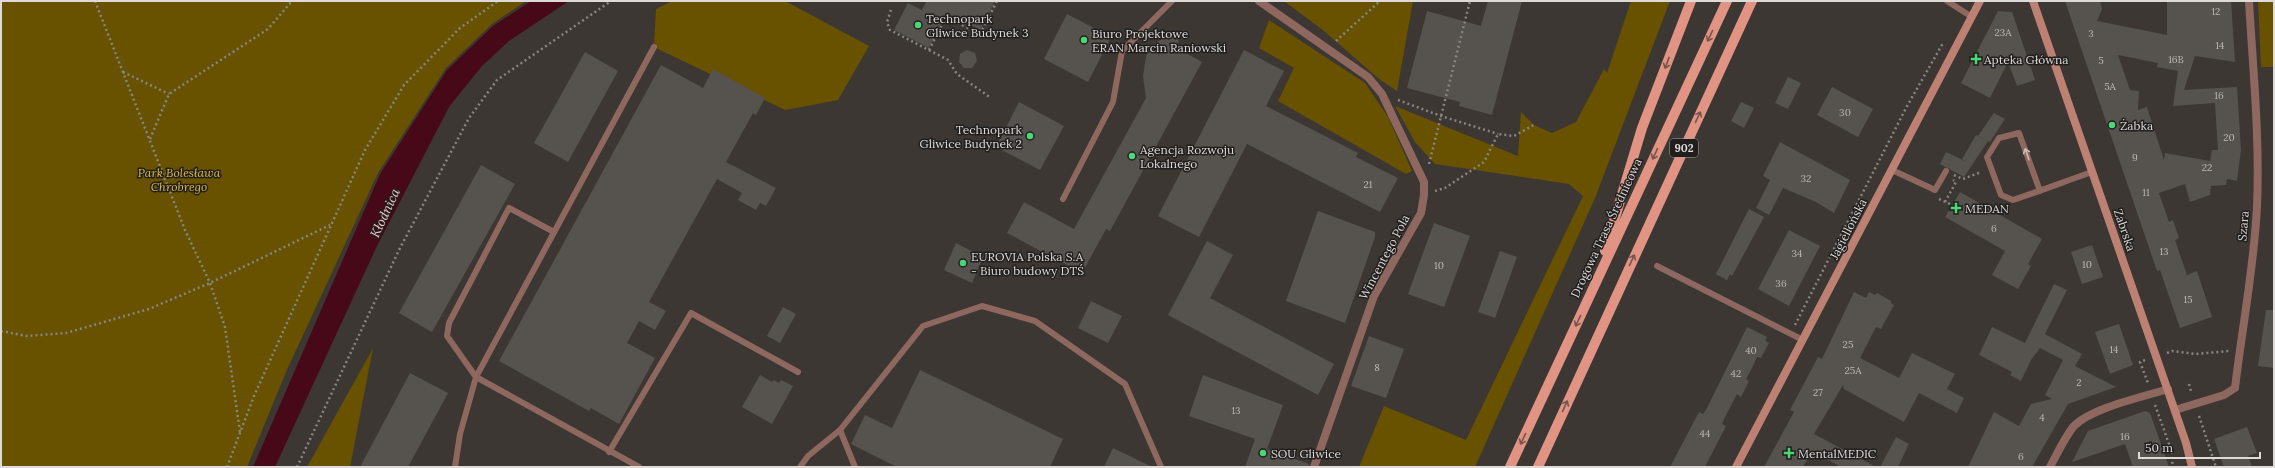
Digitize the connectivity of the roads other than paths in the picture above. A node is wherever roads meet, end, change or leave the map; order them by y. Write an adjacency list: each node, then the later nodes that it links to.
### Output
1 (1172, 1): 16 (lane)
2 (1259, 1): 32 (street, Wincentego Pola)
3 (1691, 1): 19 (main road, one-way to 19)
4 (1727, 1): 19 (main road, Drogowa Trasa Średnicowa / 902, one-way to 19)
5 (1752, 1): 34 (main road, 902, one-way to 5)
6 (1947, 1): 10 (lane)
7 (1980, 1): 10 (street, Jagiellońska)
8 (2033, 1): 14 (street, Zabrska)
9 (2249, 1): 24 (street, Szara)
10 (1972, 17): 12 (street, Jagiellońska)
11 (654, 47): 17 (lane)
12 (1892, 170): 13 (lane); 20 (street, Jagiellońska)
13 (1948, 172)
14 (2092, 172): 15 (lane); 23 (street, Zabrska)
15 (2040, 191): 15 (lane, one-way to 15)
16 (1063, 199)
17 (554, 232): 22 (lane); 22 (lane)
18 (1657, 266): 20 (lane)
19 (1594, 286): 33 (main road, Drogowa Trasa Średnicowa / 902, one-way to 33)
20 (1804, 340): 35 (street, Jagiellońska)
21 (798, 372): 26 (lane)
22 (476, 377): 26 (lane); 27 (lane)
23 (2168, 389): 24 (street, Zabrska); 36 (street)
24 (2175, 410): 37 (street, Zabrska)
25 (840, 430): 29 (lane); 30 (lane); 31 (lane)
26 (609, 452): 28 (lane)
27 (455, 467)
28 (640, 467)
29 (800, 467)
30 (855, 467)
31 (1161, 467)
32 (1314, 467)
33 (1510, 467)
34 (1538, 467)
35 (1736, 467)
36 (2050, 467)
37 (2192, 467)

